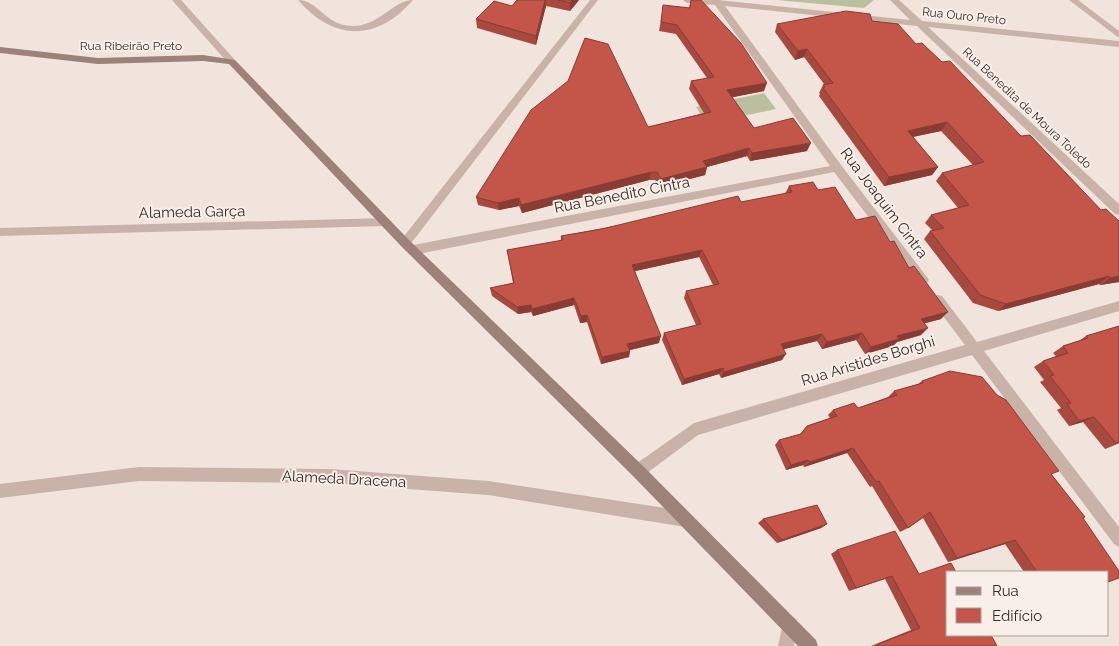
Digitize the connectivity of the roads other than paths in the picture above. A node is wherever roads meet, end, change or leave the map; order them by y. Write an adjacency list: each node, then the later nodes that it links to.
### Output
1 (176, 0): 13 (street)
2 (302, 0): 3 (street)
3 (409, 0)
4 (594, 0): 18 (street)
5 (687, 0): 8 (street, Rua Ouro Preto)
6 (894, 0): 9 (street, Rua Benedita de Moura Toledo)
7 (1073, 0): 10 (street)
8 (718, 3): 9 (street, Rua Ouro Preto); 14 (street, Rua Joaquim Cintra)
9 (919, 24): 11 (street, Rua Ouro Preto); 15 (street, Rua Benedita de Moura Toledo)
10 (1119, 35)
11 (1119, 44)
12 (0, 50): 13 (main road, Rua Ribeirão Preto)
13 (232, 62): 16 (main road)
14 (837, 168): 18 (street, Rua Benedito Cintra); 20 (street, Rua Joaquim Cintra)
15 (1119, 211)
16 (386, 222): 17 (street, Alameda Garça); 18 (main road)
17 (0, 232)
18 (409, 246): 21 (main road)
19 (1119, 306): 20 (street, Rua Aristides Borghi)
20 (974, 346): 21 (street, Rua Aristides Borghi); 24 (street, Rua Joaquim Cintra)
21 (638, 471): 23 (main road)
22 (0, 490): 23 (street, Alameda Dracena)
23 (685, 519): 25 (main road)
24 (1119, 539)
25 (790, 625): 26 (street); 27 (main road)
26 (786, 646)
27 (810, 646)

